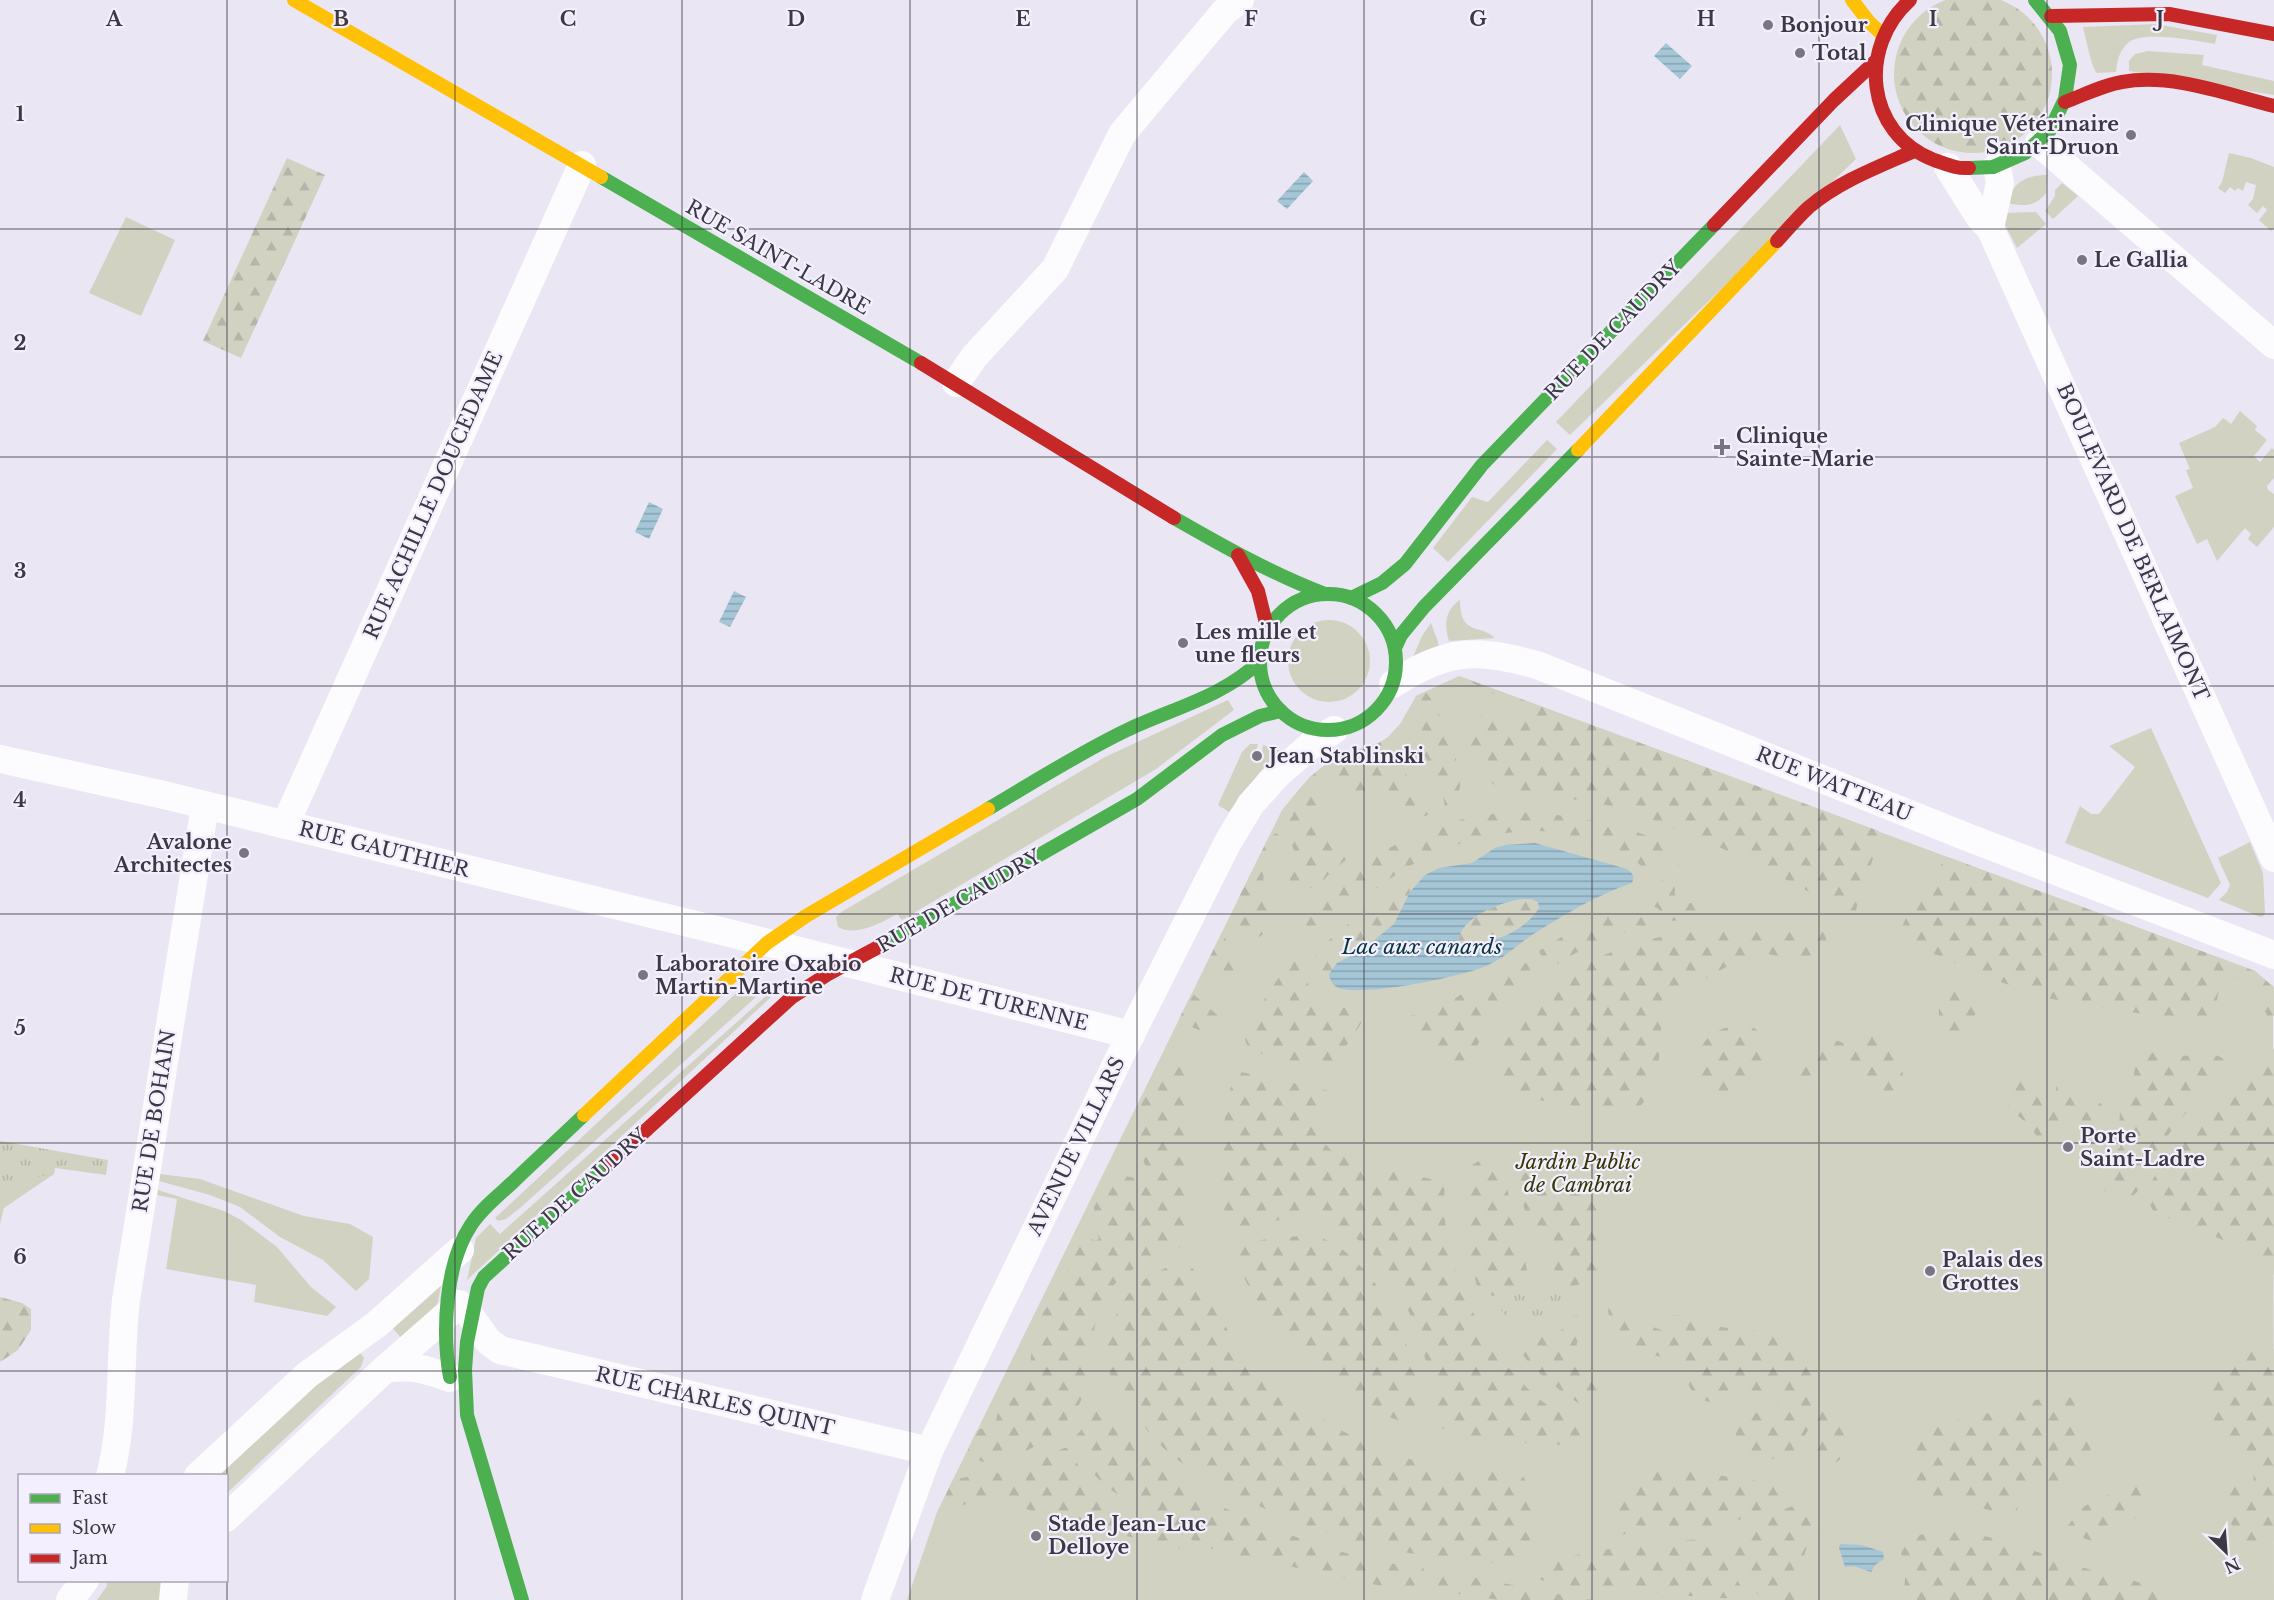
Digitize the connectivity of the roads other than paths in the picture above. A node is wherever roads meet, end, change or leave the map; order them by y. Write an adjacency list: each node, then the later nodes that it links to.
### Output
1 (294, 0): 15 (main road, RUE SAINT-LADRE)
2 (1240, 0): 20 (street)
3 (1852, 0): 9 (main road)
4 (1910, 0): 9 (main road)
5 (2035, 0): 7 (main road)
6 (2175, 7): 7 (main road); 8 (main road)
7 (2051, 16): 11 (main road)
8 (2274, 34)
9 (1884, 36): 10 (main road)
10 (1876, 60): 14 (main road); 23 (main road, RUE DE CAUDRY)
11 (2065, 102): 12 (main road); 13 (main road)
12 (2274, 106)
13 (2039, 143): 17 (main road); 19 (street)
14 (1914, 151): 16 (main road); 25 (main road)
15 (582, 165): 20 (main road, RUE SAINT-LADRE); 32 (street, RUE ACHILLE DOUCEDAME)
16 (1948, 167): 17 (main road); 18 (street, BOULEVARD DE BERLAIMONT)
17 (1997, 167): 18 (street)
18 (1990, 228): 33 (street, BOULEVARD DE BERLAIMONT)
19 (2274, 345)
20 (956, 383): 21 (main road, RUE SAINT-LADRE)
21 (1238, 555): 22 (main road, RUE SAINT-LADRE); 24 (main road, RUE SAINT-LADRE)
22 (1325, 594): 23 (main road); 24 (main road)
23 (1351, 598): 25 (main road)
24 (1268, 631): 26 (main road)
25 (1395, 648): 27 (main road)
26 (1260, 661): 28 (main road); 34 (main road)
27 (1393, 684): 29 (main road); 35 (street, RUE WATTEAU)
28 (1281, 711): 29 (main road); 36 (main road, RUE DE CAUDRY)
29 (1334, 730): 37 (street, AVENUE VILLARS)
30 (0, 759): 31 (street, RUE GAUTHIER)
31 (206, 806): 32 (street, RUE GAUTHIER); 44 (street, RUE DE BOHAIN)
32 (285, 825): 34 (street, RUE GAUTHIER)
33 (2274, 858)
34 (767, 943): 36 (street, RUE GAUTHIER); 38 (main road)
35 (2274, 955)
36 (846, 963): 37 (street, RUE DE TURENNE); 39 (main road, RUE DE CAUDRY)
37 (1131, 1035): 45 (street, AVENUE VILLARS)
38 (460, 1250): 40 (main road); 48 (street)
39 (478, 1288): 40 (street, RUE DE CAUDRY)
40 (458, 1316): 41 (street); 42 (street, RUE DE CAUDRY); 43 (main road); 43 (main road)
41 (500, 1350): 43 (street); 45 (street, RUE CHARLES QUINT)
42 (385, 1369): 43 (street); 49 (street, RUE DE CAUDRY)
43 (457, 1374): 55 (main road)
44 (119, 1437): 46 (street, RUE DE BOHAIN); 47 (street, RUE DE BOHAIN)
45 (929, 1452): 56 (street, AVENUE VILLARS)
46 (110, 1474)
47 (129, 1474)
48 (200, 1474)
49 (228, 1516)
50 (69, 1582): 53 (street)
51 (84, 1582): 53 (street)
52 (175, 1582): 54 (street)
53 (67, 1600)
54 (173, 1600)
55 (522, 1600)
56 (875, 1600)

